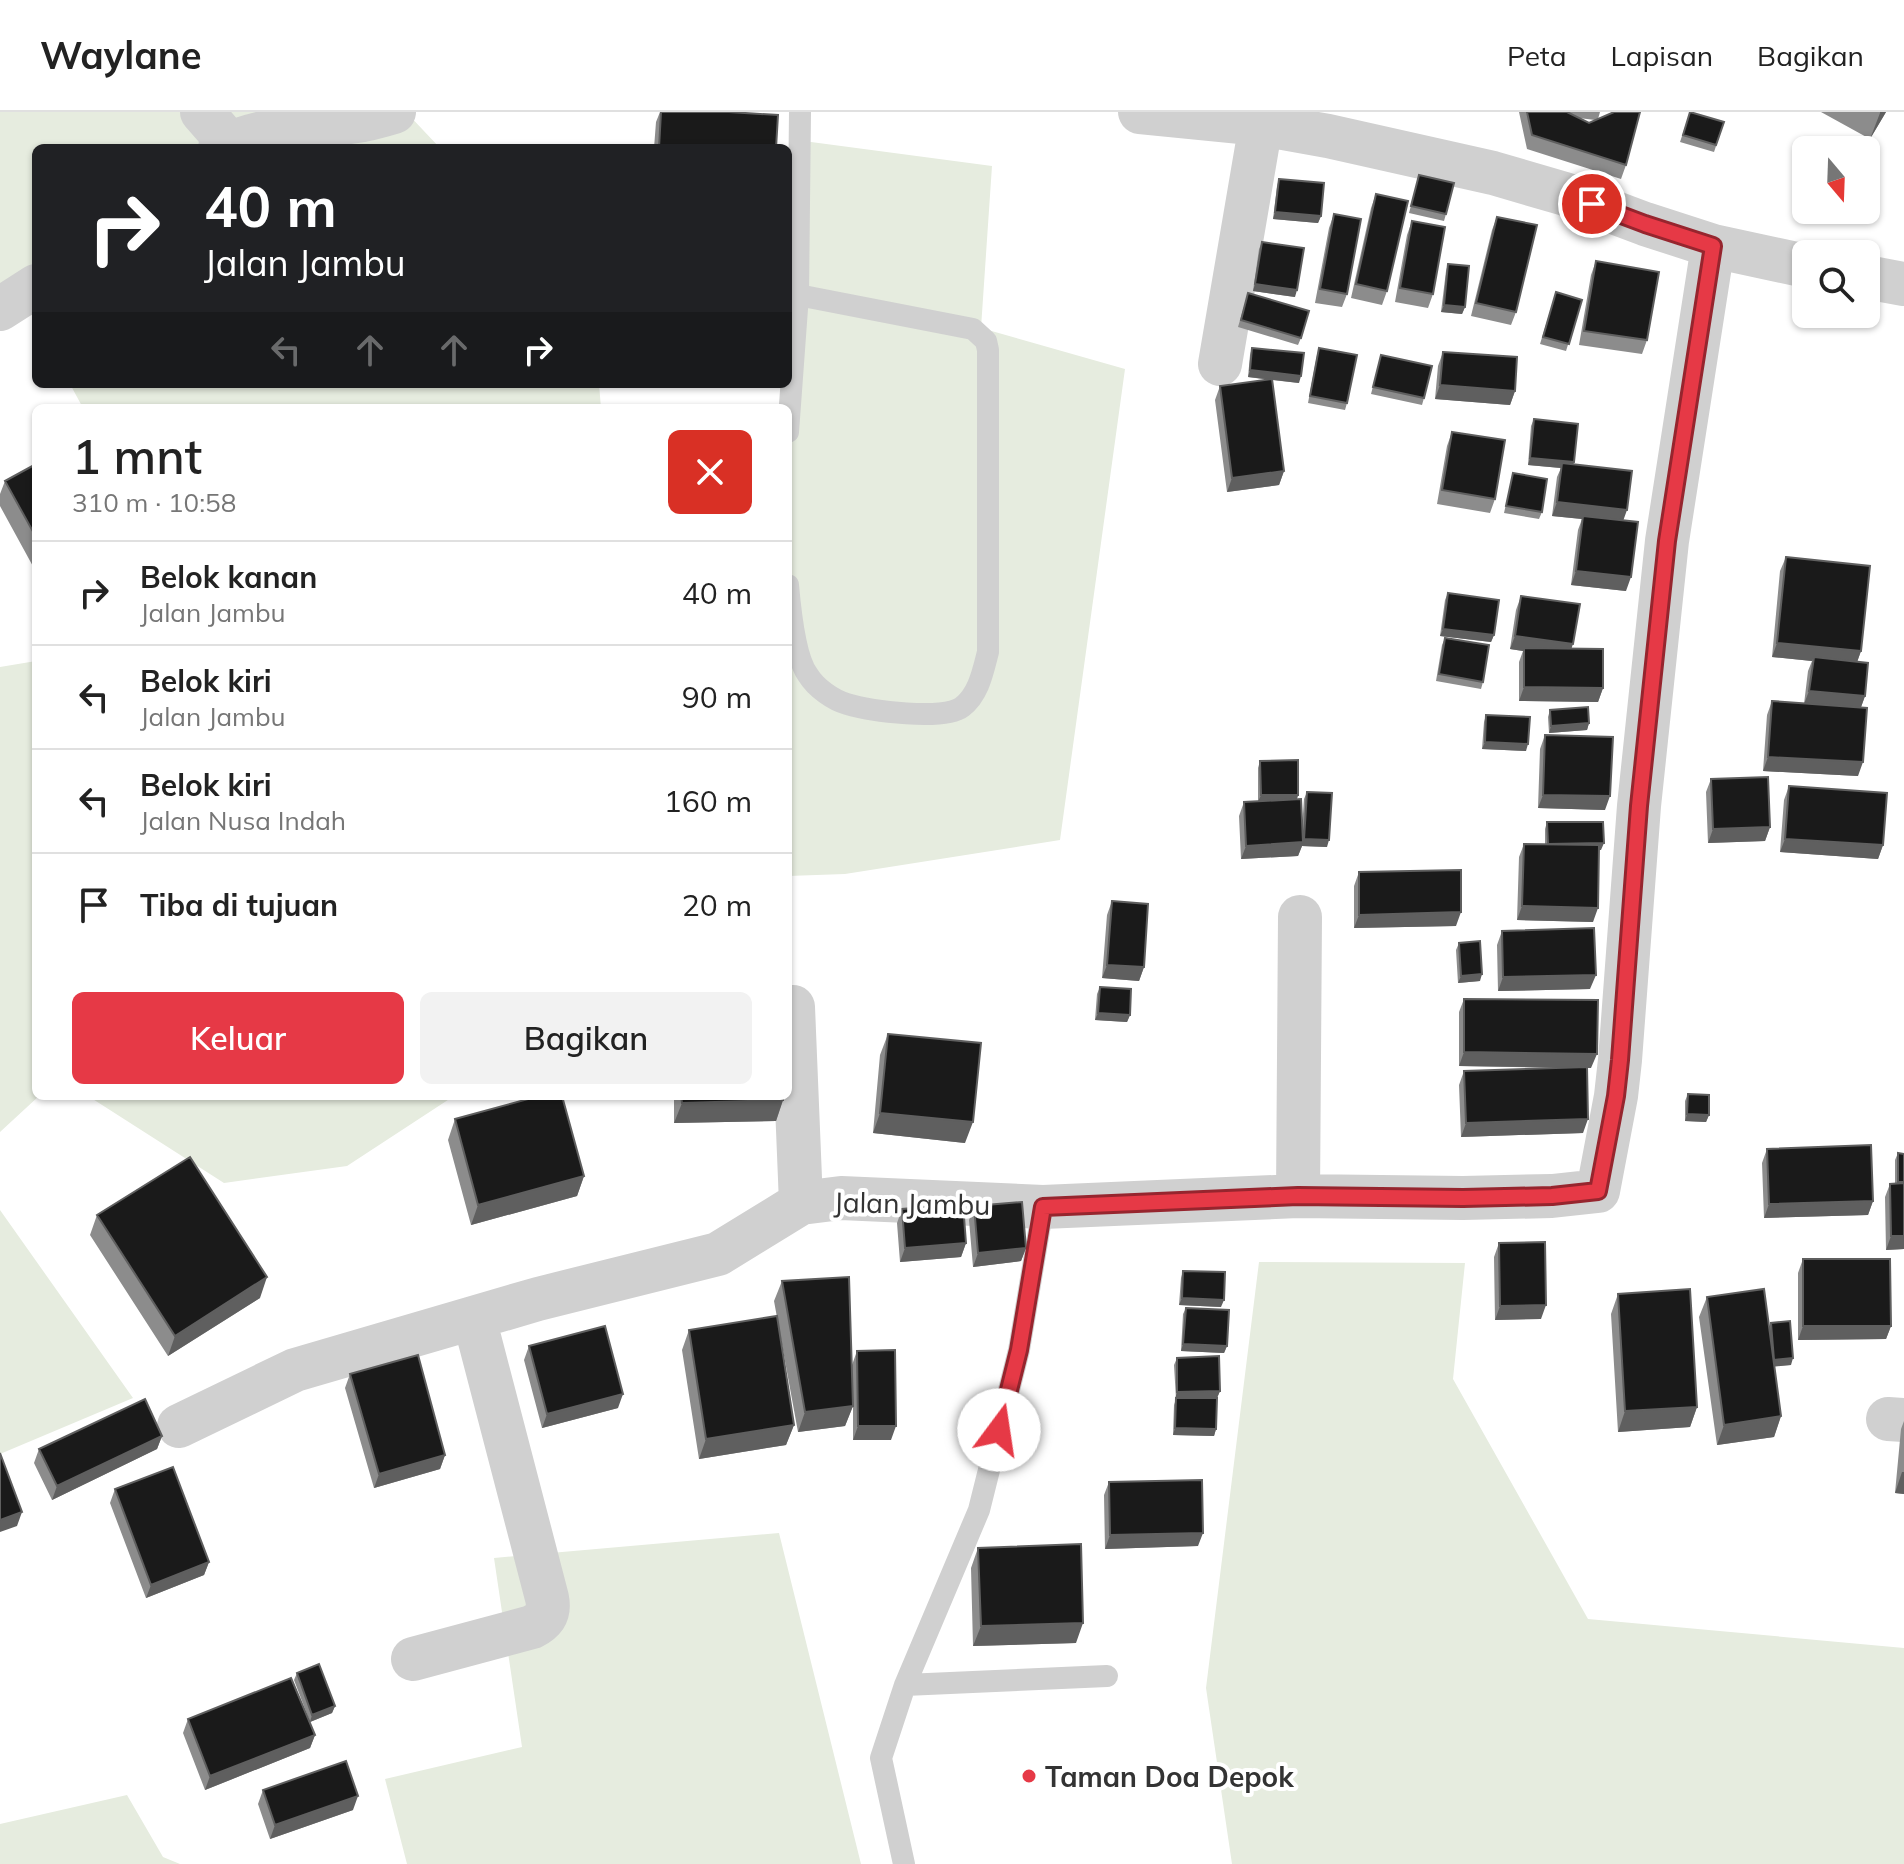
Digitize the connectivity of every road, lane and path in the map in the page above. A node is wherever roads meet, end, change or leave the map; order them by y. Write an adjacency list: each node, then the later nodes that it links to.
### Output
1 (394, 112): 5 (street)
2 (800, 112): 11 (lane)
3 (1140, 112): 4 (street)
4 (1261, 124): 6 (street); 13 (street)
5 (217, 134)
6 (1713, 246): 7 (street); 18 (street, Jalan Jambu)
7 (1792, 263)
8 (1880, 280): 9 (street)
9 (1904, 284)
10 (32, 289): 12 (street)
11 (798, 295): 14 (lane); 15 (lane)
12 (0, 309)
13 (1220, 364)
14 (792, 377)
15 (792, 616)
16 (1300, 917): 18 (street)
17 (793, 1007): 19 (street)
18 (1298, 1196): 20 (street, Jalan Jambu)
19 (801, 1203): 20 (street, Jalan Jambu); 21 (street, Jalan Jambu)
20 (1043, 1207): 25 (lane)
21 (474, 1318): 22 (street, Jalan Jambu); 23 (street)
22 (179, 1426)
23 (413, 1659)
24 (1107, 1676): 25 (lane)
25 (905, 1685): 26 (lane)
26 (904, 1864)

